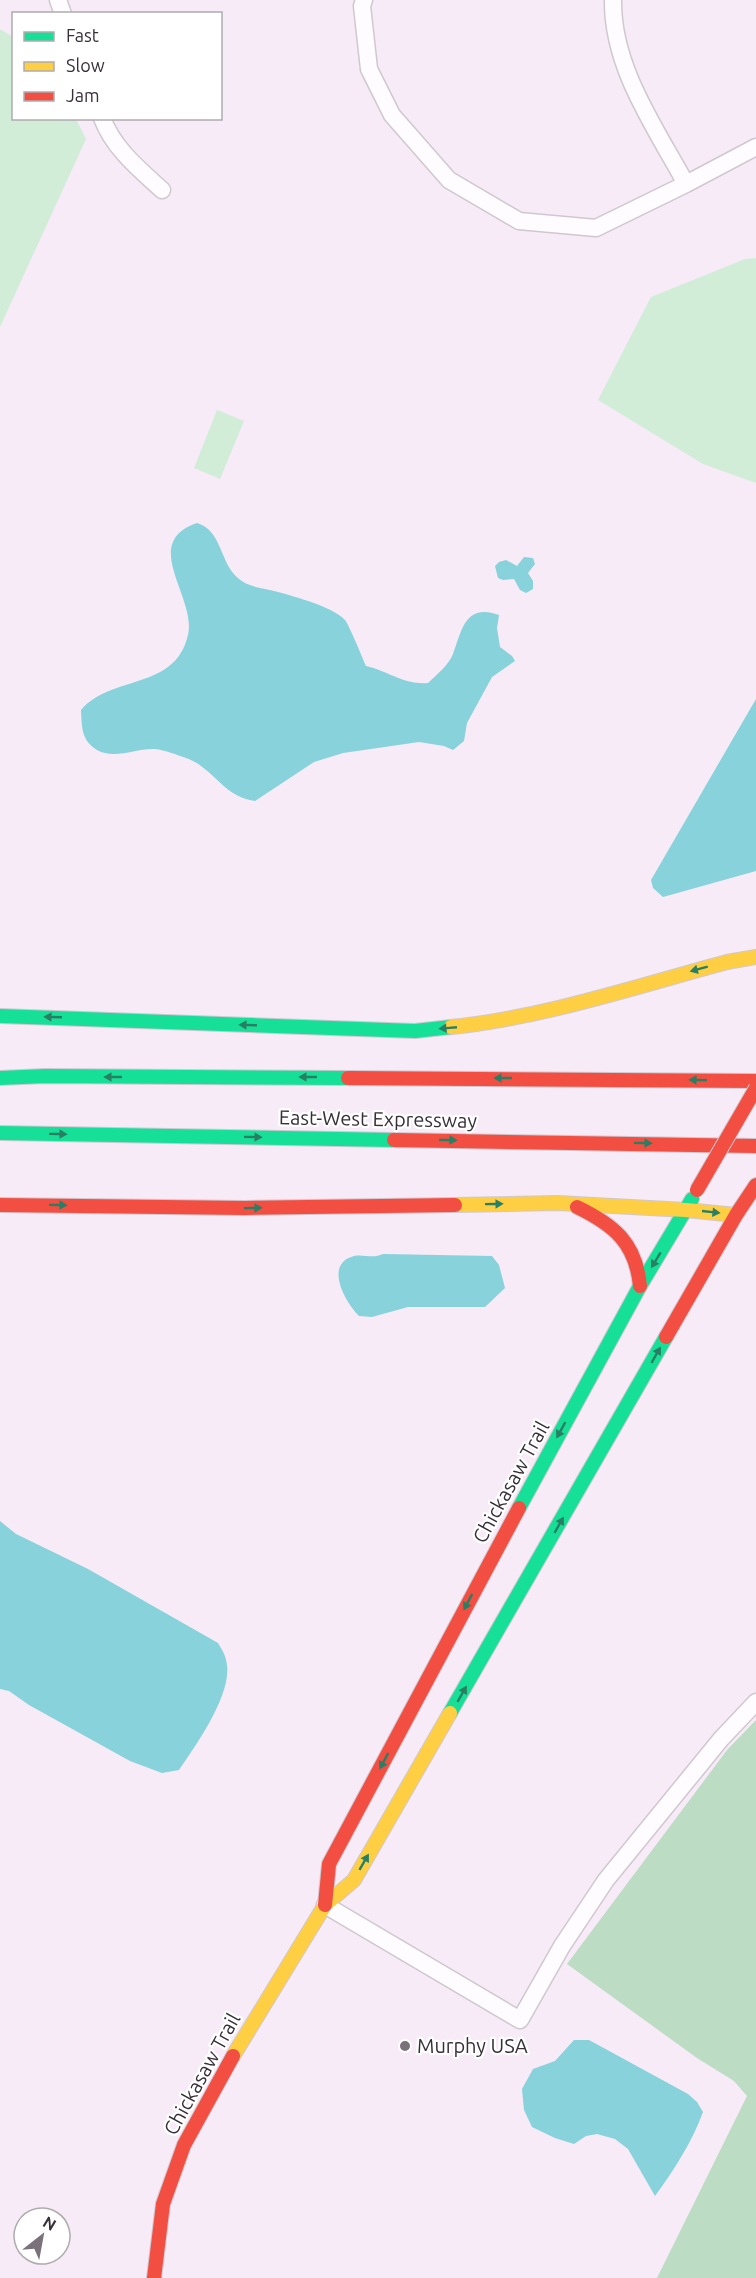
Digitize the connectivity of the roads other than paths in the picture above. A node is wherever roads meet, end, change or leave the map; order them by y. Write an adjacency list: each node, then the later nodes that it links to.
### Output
1 (364, 0): 5 (street)
2 (613, 0): 5 (street)
3 (103, 120): 6 (street)
4 (756, 147): 5 (street)
5 (686, 184)
6 (162, 190)
7 (756, 957): 8 (main road, one-way to 8)
8 (0, 1016)
9 (0, 1078): 10 (main road, East-West Expressway, one-way to 9)
10 (756, 1081)
11 (756, 1088): 17 (main road, Chickasaw Trail, bridge)
12 (0, 1133): 13 (main road, East-West Expressway, one-way to 13)
13 (756, 1146)
14 (755, 1186): 18 (main road, Chickasaw Trail)
15 (569, 1204): 16 (main road, one-way to 15); 17 (main road); 19 (main road)
16 (0, 1205)
17 (686, 1210): 18 (main road, one-way to 18); 19 (main road, Chickasaw Trail, one-way to 19)
18 (736, 1215): 21 (main road, Chickasaw Trail, one-way to 18)
19 (640, 1287): 21 (main road, Chickasaw Trail, one-way to 21)
20 (756, 1702): 21 (street)
21 (325, 1905): 22 (main road, Chickasaw Trail)
22 (154, 2278)

